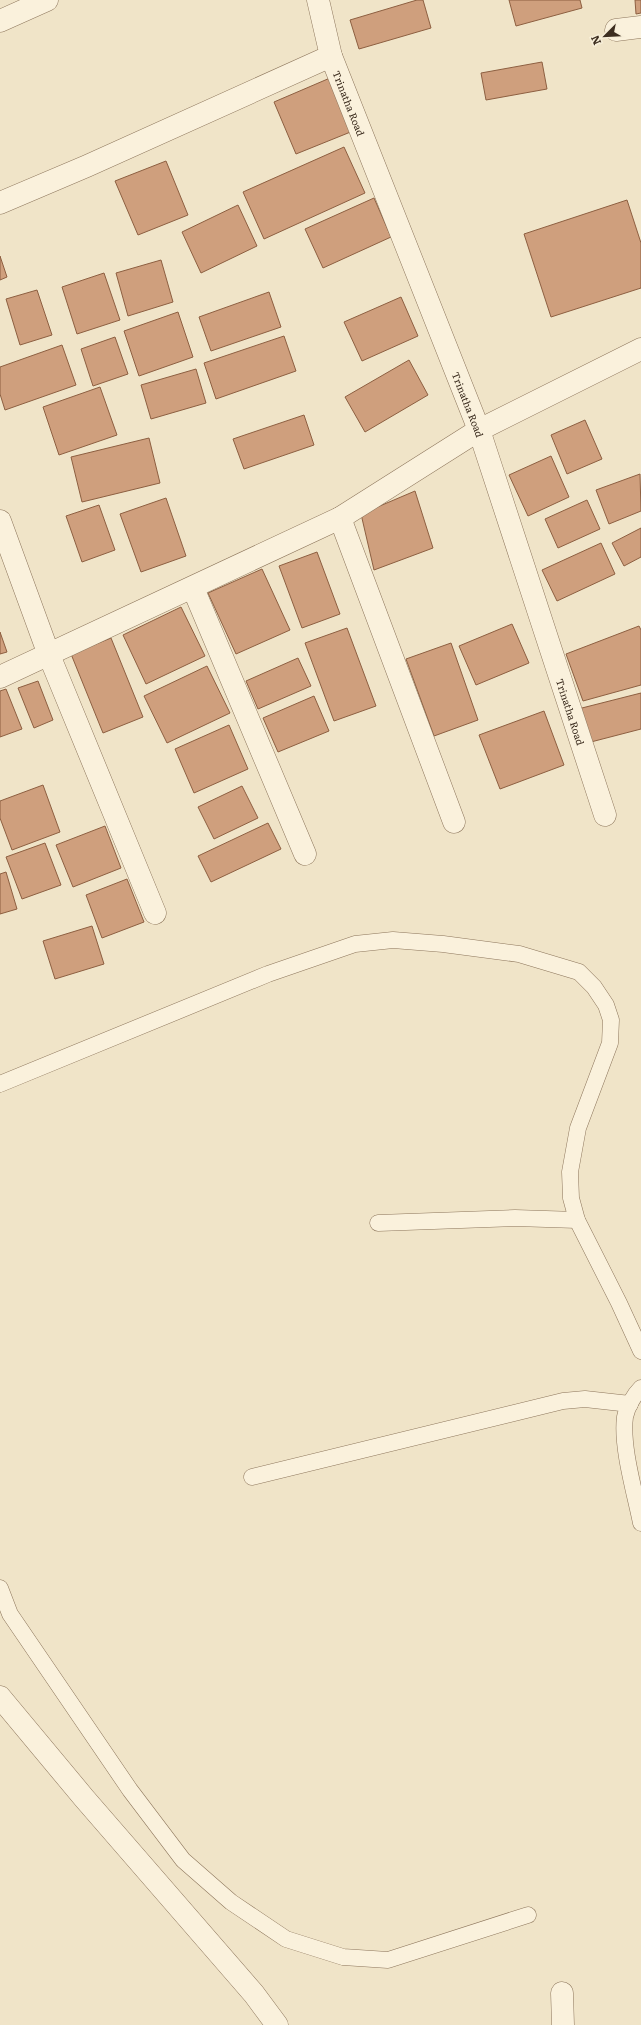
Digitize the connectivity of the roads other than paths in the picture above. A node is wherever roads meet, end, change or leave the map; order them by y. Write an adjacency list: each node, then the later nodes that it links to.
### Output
1 (47, 0): 3 (street)
2 (318, 0): 6 (street, Trinatha Road)
3 (0, 21)
4 (641, 27): 5 (street)
5 (616, 30)
6 (331, 56): 7 (street); 9 (street, Trinatha Road)
7 (0, 202)
8 (641, 348): 9 (street)
9 (479, 430): 10 (street); 15 (street, Trinatha Road)
10 (340, 518): 12 (street); 16 (street)
11 (0, 521): 13 (street)
12 (193, 588): 13 (street); 17 (street)
13 (49, 655): 14 (street); 18 (street)
14 (0, 677)
15 (605, 815)
16 (454, 822)
17 (305, 854)
18 (155, 913)
19 (0, 1084): 20 (lane)
20 (577, 1220): 21 (lane); 22 (lane)
21 (378, 1223)
22 (641, 1351)
23 (641, 1388): 24 (lane)
24 (630, 1404): 25 (lane); 26 (lane)
25 (252, 1477)
26 (641, 1523)
27 (0, 1588): 29 (lane)
28 (0, 1697): 31 (street)
29 (528, 1915)
30 (562, 1993): 32 (street)
31 (276, 2025)
32 (563, 2025)

